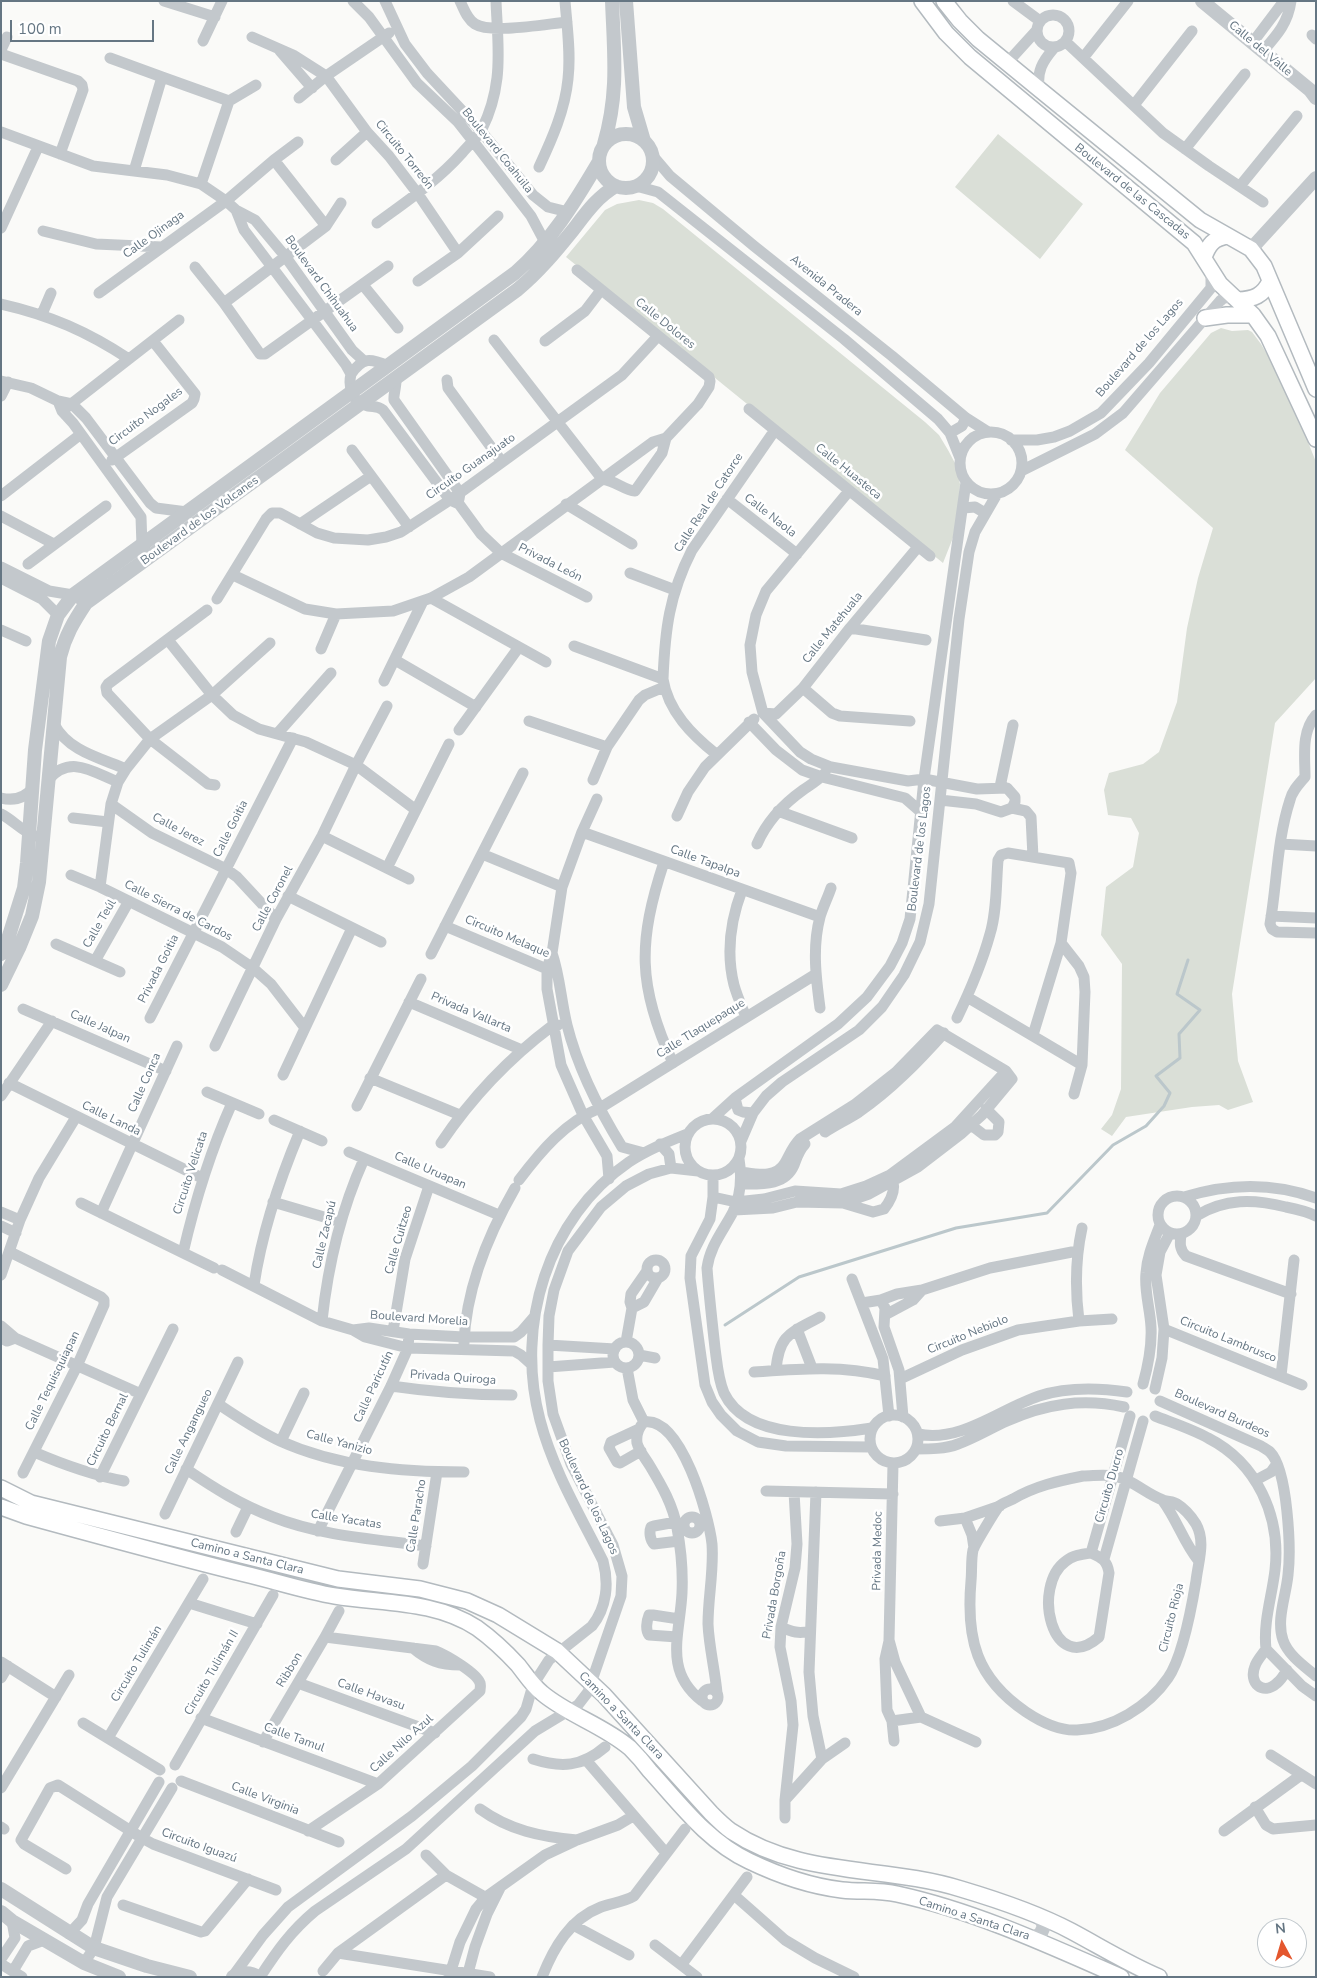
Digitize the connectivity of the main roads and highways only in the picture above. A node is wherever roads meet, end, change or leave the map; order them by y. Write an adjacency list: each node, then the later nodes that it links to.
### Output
1 (922, 1): 4 (main road, Boulevard de las Cascadas)
2 (944, 1): 3 (main road, Boulevard de las Cascadas)
3 (1227, 236): 4 (main road); 5 (main road, Boulevard de las Cascadas)
4 (1208, 263): 6 (main road, Boulevard de las Cascadas)
5 (1270, 281): 6 (main road); 9 (main road, Boulevard de las Cascadas)
6 (1236, 299): 7 (main road, Boulevard de las Cascadas)
7 (1253, 316): 8 (main road); 10 (main road, Boulevard de las Cascadas)
8 (1205, 318)
9 (1316, 389)
10 (1316, 439)
11 (1, 1488): 14 (main road, Camino a Santa Clara)
12 (1, 1507): 13 (main road, Camino a Santa Clara)
13 (1121, 1977)
14 (1159, 1977)

